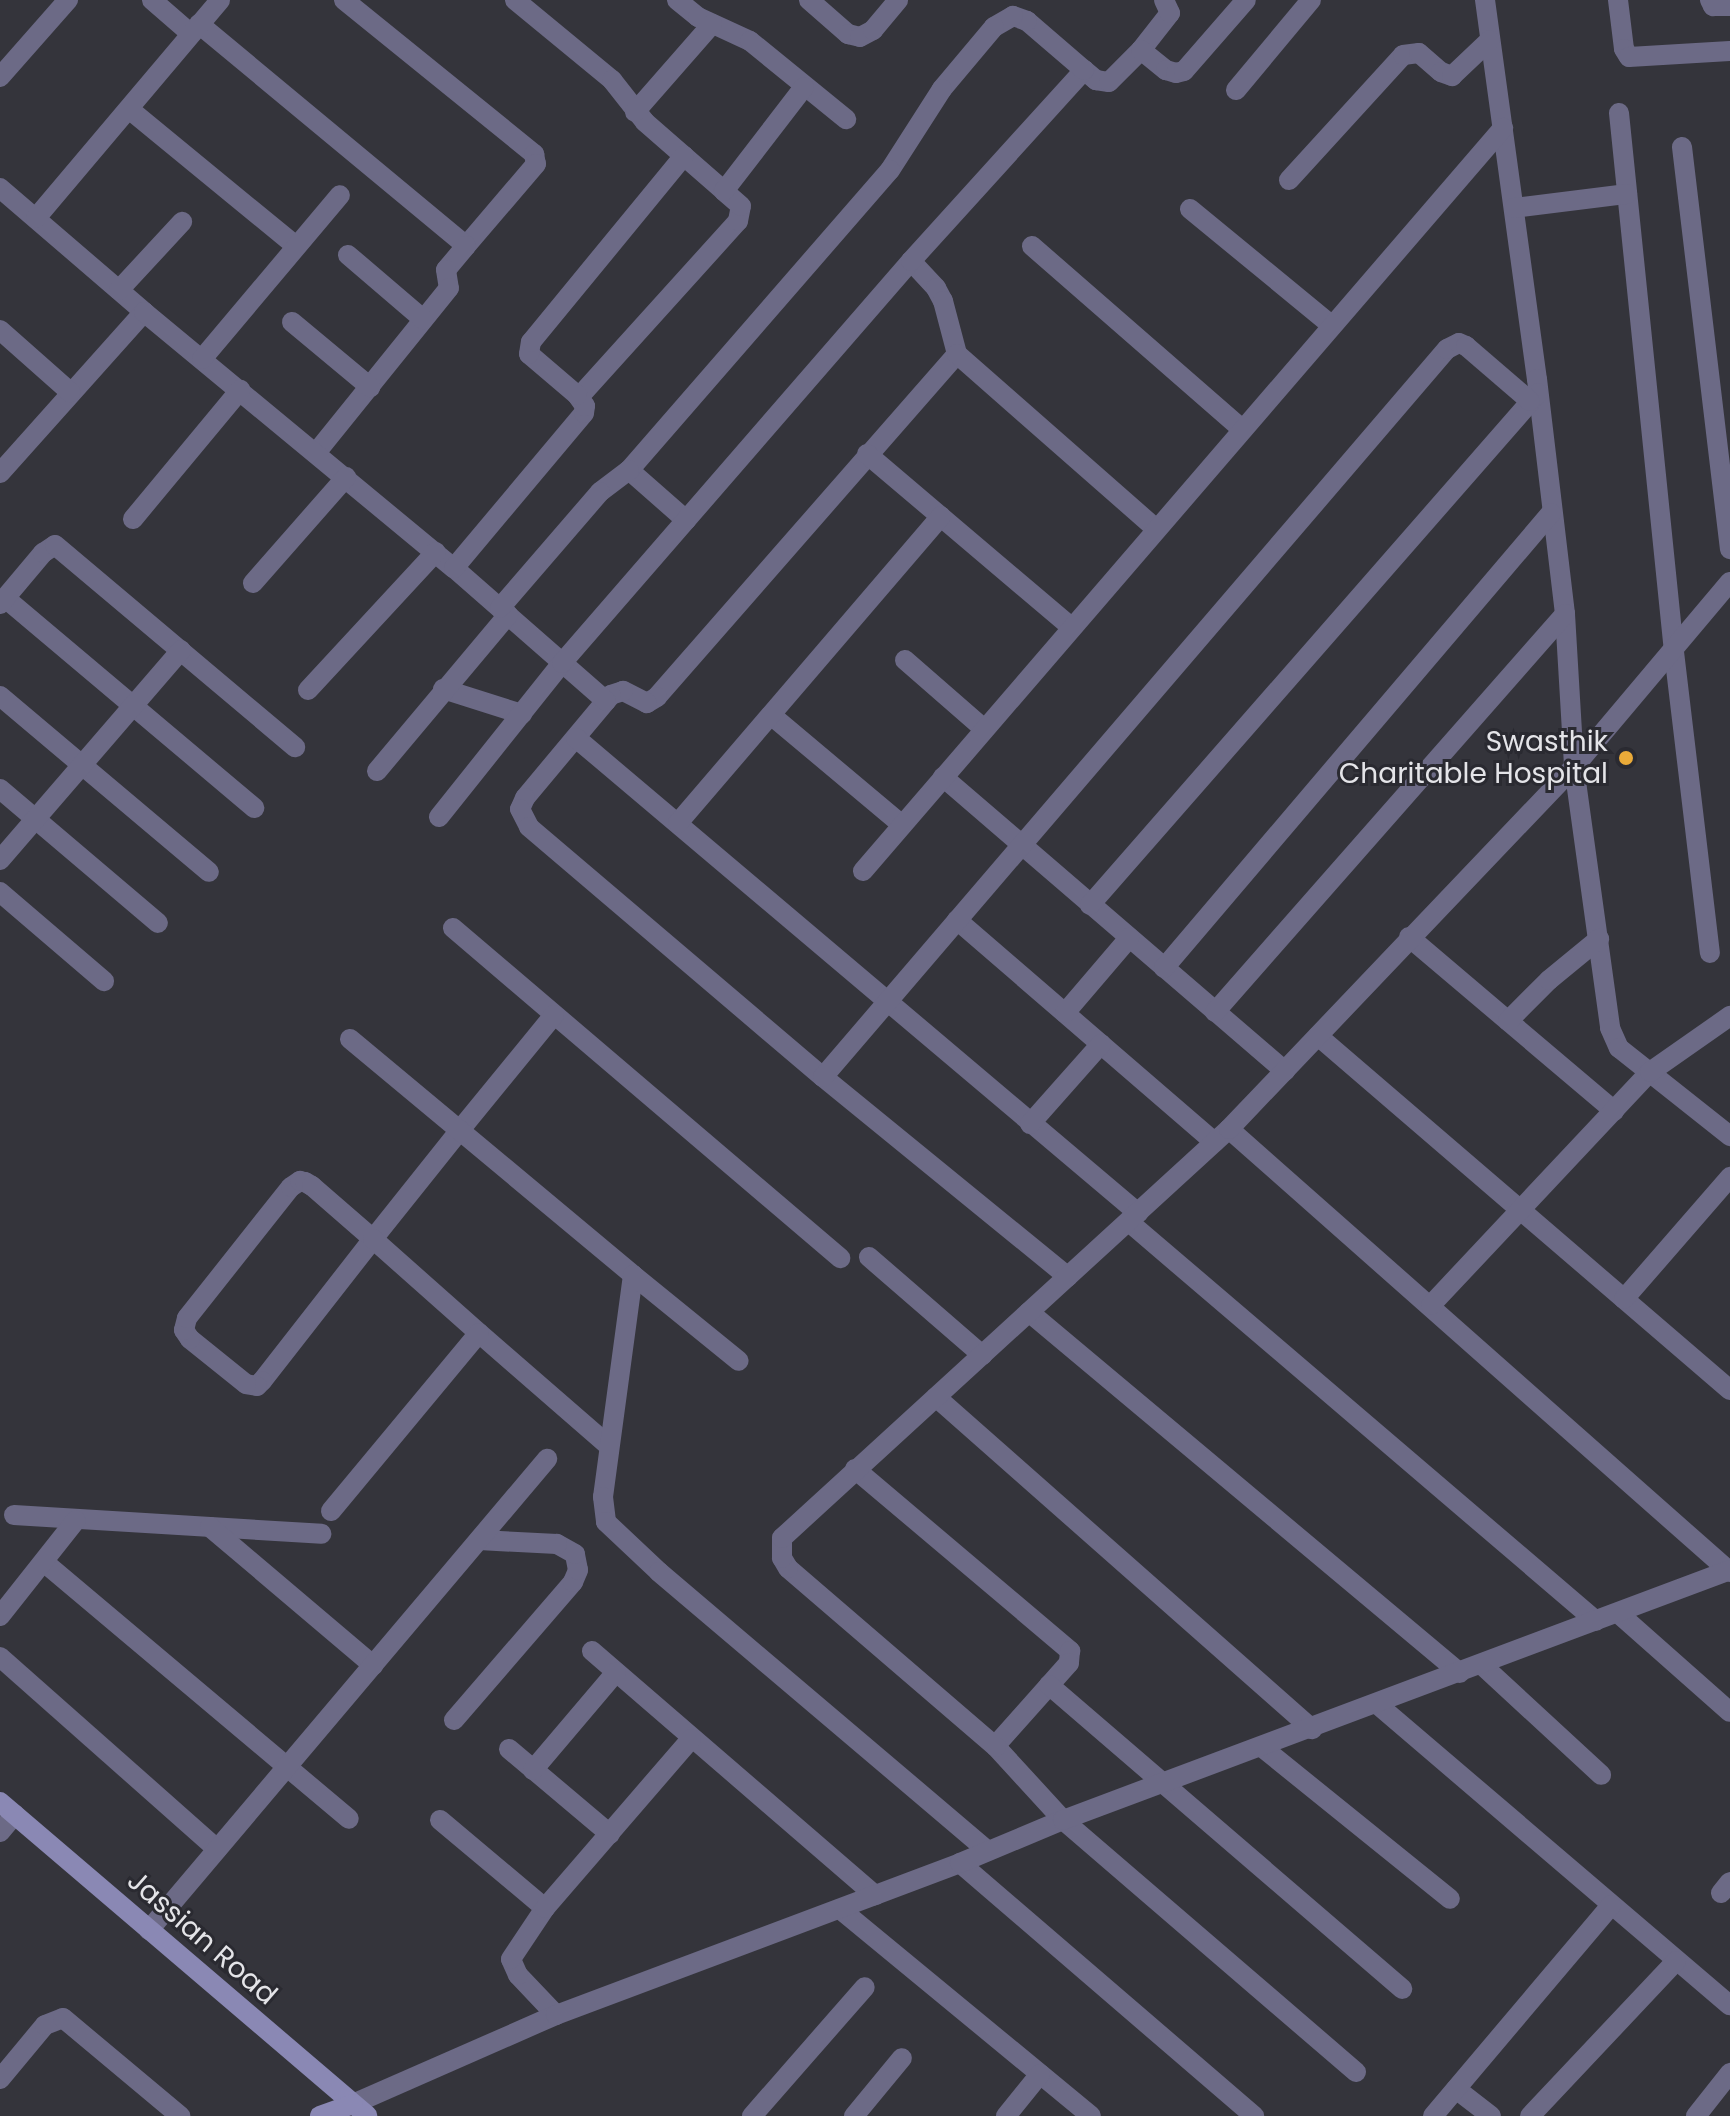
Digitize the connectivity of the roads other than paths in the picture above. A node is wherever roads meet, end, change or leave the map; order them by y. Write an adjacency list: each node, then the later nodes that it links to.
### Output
1 (152, 0): 17 (street)
2 (220, 0): 17 (street)
3 (344, 0): 42 (street)
4 (515, 0): 26 (street)
5 (677, 0): 16 (street)
6 (809, 0): 7 (street)
7 (898, 0)
8 (1164, 0): 19 (street)
9 (1246, 0): 19 (street)
10 (1311, 0): 24 (street)
11 (1485, 0): 18 (street)
12 (1618, 0): 20 (street)
13 (1710, 0): 15 (street)
14 (56, 4): 22 (street)
15 (1730, 6)
16 (712, 24): 23 (street); 26 (street)
17 (194, 28): 25 (street); 42 (street)
18 (1490, 40): 29 (street); 32 (street)
19 (1141, 50): 21 (street)
20 (1730, 51)
21 (1084, 70): 45 (street); 62 (street)
22 (0, 77)
23 (804, 87): 28 (street); 34 (street)
24 (1236, 90)
25 (129, 109): 39 (street); 41 (street)
26 (635, 112): 31 (street)
27 (1619, 113): 35 (street)
28 (846, 119)
29 (1503, 128): 37 (street); 50 (street)
30 (1682, 147): 70 (street)
31 (684, 156): 34 (street); 57 (street)
32 (1289, 180)
33 (0, 188): 39 (street)
34 (724, 191): 57 (street)
35 (1627, 194): 37 (street); 80 (street)
36 (340, 195): 41 (street)
37 (1514, 208): 58 (street)
38 (1190, 209): 50 (street)
39 (36, 218): 46 (street)
40 (182, 222): 46 (street)
41 (296, 246): 53 (street)
42 (466, 246): 48 (street)
43 (1032, 246): 59 (street)
44 (348, 255): 48 (street)
45 (911, 261): 52 (street); 68 (street)
46 (119, 290): 47 (street)
47 (144, 312): 53 (street); 56 (street)
48 (423, 319): 54 (street)
49 (292, 322): 54 (street)
50 (1331, 325): 59 (street)
51 (0, 330): 56 (street)
52 (957, 354): 61 (street); 69 (street)
53 (202, 359): 55 (street)
54 (370, 387): 60 (street)
55 (240, 390): 60 (street); 67 (street)
56 (70, 392): 63 (street)
57 (579, 397): 72 (street)
58 (1534, 397): 65 (street); 103 (street); 108 (street)
59 (1242, 429): 69 (street)
60 (316, 453): 64 (street)
61 (867, 454): 66 (street); 86 (street)
62 (629, 470): 68 (street); 76 (street)
63 (0, 473)
64 (346, 477): 71 (street); 74 (street)
65 (1551, 513): 77 (street); 116 (street)
66 (941, 516): 78 (street); 89 (street)
67 (133, 519)
68 (686, 520): 82 (street)
69 (1155, 528): 78 (street)
70 (1730, 549)
71 (436, 552): 72 (street); 84 (street)
72 (454, 568): 76 (street)
73 (1730, 582): 80 (street)
74 (253, 583)
75 (3, 601): 79 (street); 87 (street)
76 (504, 612): 82 (street); 83 (street)
77 (1565, 614): 94 (street); 119 (street)
78 (1071, 627): 90 (street)
79 (181, 650): 87 (street); 92 (street)
80 (1674, 652): 94 (street); 115 (street)
81 (905, 660): 90 (street)
82 (562, 663): 86 (street); 88 (street)
83 (443, 689): 88 (street); 95 (street)
84 (308, 690)
85 (0, 696): 93 (street)
86 (606, 701): 91 (street)
87 (133, 706): 93 (street); 98 (street)
88 (522, 714): 99 (street)
89 (771, 715): 101 (street); 102 (street)
90 (984, 729): 96 (street)
91 (576, 738): 101 (street); 129 (street)
92 (295, 747)
93 (82, 765): 100 (street); 106 (street)
94 (1574, 767): 112 (street); 114 (street)
95 (377, 771)
96 (943, 777): 102 (street); 103 (street)
97 (0, 789): 100 (street)
98 (254, 808)
99 (439, 817)
100 (35, 819): 104 (street); 110 (street)
101 (678, 823): 118 (street)
102 (902, 825): 105 (street)
103 (1020, 846): 108 (street); 109 (street)
104 (0, 860)
105 (863, 871)
106 (209, 872)
107 (0, 892): 117 (street)
108 (1090, 905): 113 (street)
109 (957, 920): 118 (street); 120 (street)
110 (158, 923)
111 (453, 928): 121 (street)
112 (1409, 937): 123 (street); 124 (street)
113 (1129, 938): 116 (street); 120 (street)
114 (1599, 939): 123 (street); 128 (street)
115 (1710, 953)
116 (1164, 968): 119 (street)
117 (104, 981)
118 (886, 1003): 129 (street); 131 (street)
119 (1215, 1012): 127 (street)
120 (1065, 1013): 126 (street)
121 (554, 1015): 132 (street); 140 (street)
122 (1730, 1016): 128 (street)
123 (1508, 1021): 130 (street)
124 (1318, 1036): 127 (street); 136 (street)
125 (350, 1039): 132 (street)
126 (1101, 1044): 131 (street); 134 (street)
127 (1285, 1071): 134 (street)
128 (1650, 1072): 130 (street); 133 (street)
129 (823, 1077): 142 (street)
130 (1614, 1111): 136 (street)
131 (1030, 1124): 137 (street)
132 (460, 1130): 138 (street); 141 (street)
133 (1728, 1131)
134 (1222, 1136): 137 (street); 144 (street)
135 (1730, 1177): 143 (street)
136 (1520, 1210): 143 (street); 144 (street)
137 (1134, 1217): 142 (street); 164 (street)
138 (373, 1239): 138 (street); 146 (street)
139 (869, 1257): 147 (street)
140 (840, 1258)
141 (633, 1275): 148 (street); 151 (street)
142 (1068, 1277): 145 (street)
143 (1624, 1299): 149 (street)
144 (1431, 1305): 161 (street)
145 (1029, 1312): 147 (street); 170 (street)
146 (479, 1333): 151 (street); 154 (street)
147 (982, 1355): 150 (street)
148 (739, 1361)
149 (1730, 1390)
150 (936, 1397): 153 (street); 175 (street)
151 (609, 1446): 191 (street)
152 (547, 1459): 159 (street)
153 (855, 1469): 171 (street); 177 (street)
154 (331, 1511)
155 (14, 1515): 156 (street)
156 (76, 1520): 157 (street); 160 (street)
157 (210, 1527): 158 (street); 167 (street)
158 (321, 1534)
159 (479, 1540): 167 (street); 174 (street)
160 (45, 1563): 163 (street); 180 (street)
161 (1730, 1571): 162 (street)
162 (1618, 1613): 164 (street); 173 (street)
163 (0, 1616)
164 (1596, 1621): 168 (street)
165 (592, 1651): 169 (street)
166 (0, 1657): 190 (street)
167 (373, 1665): 180 (street)
168 (1482, 1665): 170 (street); 182 (street)
169 (616, 1672): 176 (street); 181 (street)
170 (1460, 1673): 172 (street)
171 (1049, 1685): 177 (street); 183 (street)
172 (1377, 1704): 175 (street); 195 (street)
173 (1730, 1712)
174 (454, 1720)
175 (1312, 1729): 178 (street)
176 (691, 1739): 189 (street); 193 (street)
177 (995, 1746): 187 (street)
178 (1263, 1748): 183 (street); 194 (street)
179 (509, 1749): 181 (street)
180 (287, 1767): 185 (street); 190 (street)
181 (533, 1770): 189 (street)
182 (1601, 1775)
183 (1163, 1784): 187 (street); 201 (street)
184 (7, 1808): 188 (street); 198 (street, Jassian Road)
185 (349, 1819)
186 (440, 1820): 196 (street)
187 (1063, 1820): 191 (street); 205 (street)
188 (0, 1832)
189 (610, 1834): 196 (street)
190 (217, 1849): 198 (street)
191 (988, 1851): 192 (street)
192 (960, 1863): 193 (street); 217 (street)
193 (875, 1895): 197 (street)
194 (1450, 1899)
195 (1611, 1905): 199 (street); 209 (street)
196 (545, 1908): 203 (street)
197 (840, 1909): 203 (street); 207 (street)
198 (149, 1930): 210 (street, Jassian Road)
199 (1676, 1961): 202 (street); 220 (street)
200 (865, 1987): 213 (street)
201 (1402, 1989)
202 (1730, 2005)
203 (556, 2015): 210 (street)
204 (902, 2058): 214 (street)
205 (1356, 2072)
206 (1730, 2073): 221 (street)
207 (1040, 2074): 215 (street); 216 (street)
208 (0, 2079): 211 (street)
209 (1456, 2089): 218 (street); 219 (street)
210 (360, 2110): 212 (street)
211 (180, 2116)
212 (320, 2116)
213 (752, 2116)
214 (854, 2116)
215 (1006, 2116)
216 (1091, 2116)
217 (1254, 2116)
218 (1433, 2116)
219 (1491, 2116)
220 (1530, 2116)
221 (1696, 2116)

